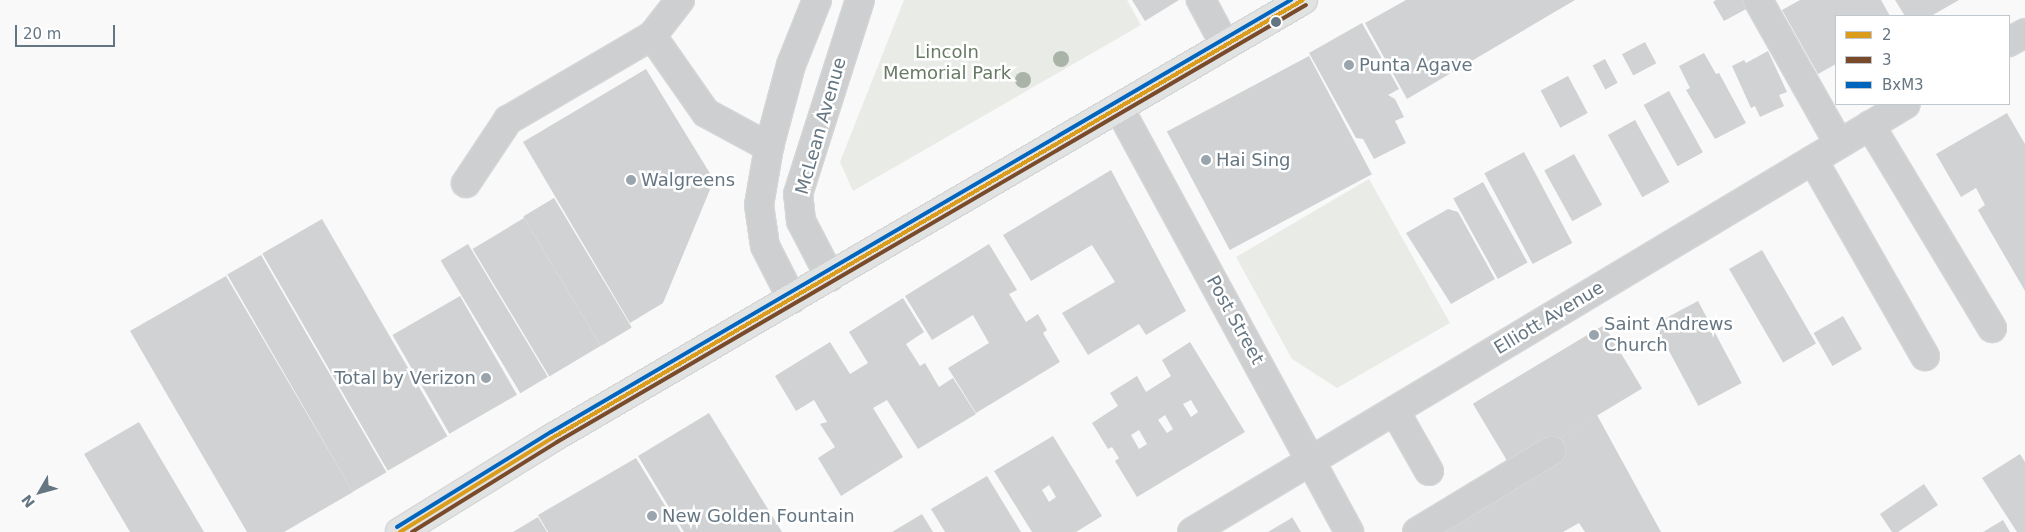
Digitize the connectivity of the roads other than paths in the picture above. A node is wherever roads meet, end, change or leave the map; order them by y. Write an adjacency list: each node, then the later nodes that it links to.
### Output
1 (680, 0): 8 (street)
2 (817, 0): 15 (street)
3 (860, 0): 18 (street, McLean Avenue)
4 (1201, 0): 10 (street)
5 (1303, 0): 10 (main road)
6 (1758, 0): 14 (street)
7 (2025, 33): 9 (street)
8 (652, 36): 15 (street); 17 (street)
9 (2010, 41)
10 (1225, 46): 12 (main road)
11 (1904, 105): 13 (street, Elliott Avenue)
12 (1120, 108): 18 (main road); 24 (street, Post Street)
13 (1870, 125): 14 (street, Elliott Avenue); 20 (street)
14 (1839, 144): 16 (street, Elliott Avenue)
15 (769, 147): 19 (street)
16 (1813, 160): 21 (street); 22 (street, Elliott Avenue)
17 (466, 183)
18 (830, 277): 19 (main road)
19 (792, 299): 26 (main road)
20 (1992, 328)
21 (1925, 356)
22 (1395, 412): 24 (street, Elliott Avenue); 25 (street)
23 (1551, 451): 29 (street)
24 (1313, 461): 27 (street, Elliott Avenue); 28 (street, Post Street)
25 (1429, 471)
26 (400, 532)
27 (1192, 532)
28 (1349, 532)
29 (1417, 532)

